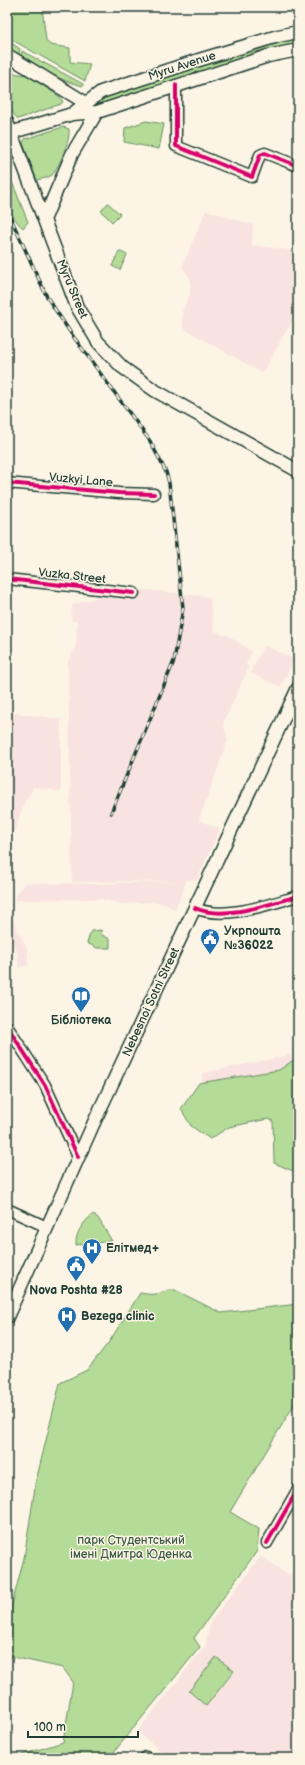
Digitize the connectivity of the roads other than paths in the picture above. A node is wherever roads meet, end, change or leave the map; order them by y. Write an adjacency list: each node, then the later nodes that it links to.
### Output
1 (298, 32): 5 (main road, Myru Avenue)
2 (298, 50): 4 (main road, Myru Avenue)
3 (7, 55): 5 (main road)
4 (176, 85): 6 (main road, Myru Avenue); 9 (street)
5 (86, 103): 7 (main road, Myru Avenue)
6 (97, 112): 7 (main road, Myru Avenue); 10 (main road)
7 (72, 114): 8 (main road, Myru Avenue)
8 (8, 130): 10 (main road, Myru Street)
9 (298, 166)
10 (44, 220): 11 (main road, Myru Street)
11 (298, 471)
12 (7, 483): 13 (street, Vuzkyi Lane)
13 (154, 494)
14 (7, 579): 15 (street, Vuzka Street)
15 (134, 593)
16 (298, 688): 18 (main road, Nebesnoi Sotni Street)
17 (298, 896): 18 (street)
18 (195, 908): 20 (main road, Nebesnoi Sotni Street)
19 (7, 1026): 20 (street)
20 (78, 1157): 22 (main road, Nebesnoi Sotni Street)
21 (7, 1209): 22 (street)
22 (47, 1227): 23 (main road, Nebesnoi Sotni Street)
23 (7, 1317)
24 (298, 1489): 25 (street)
25 (266, 1543)

